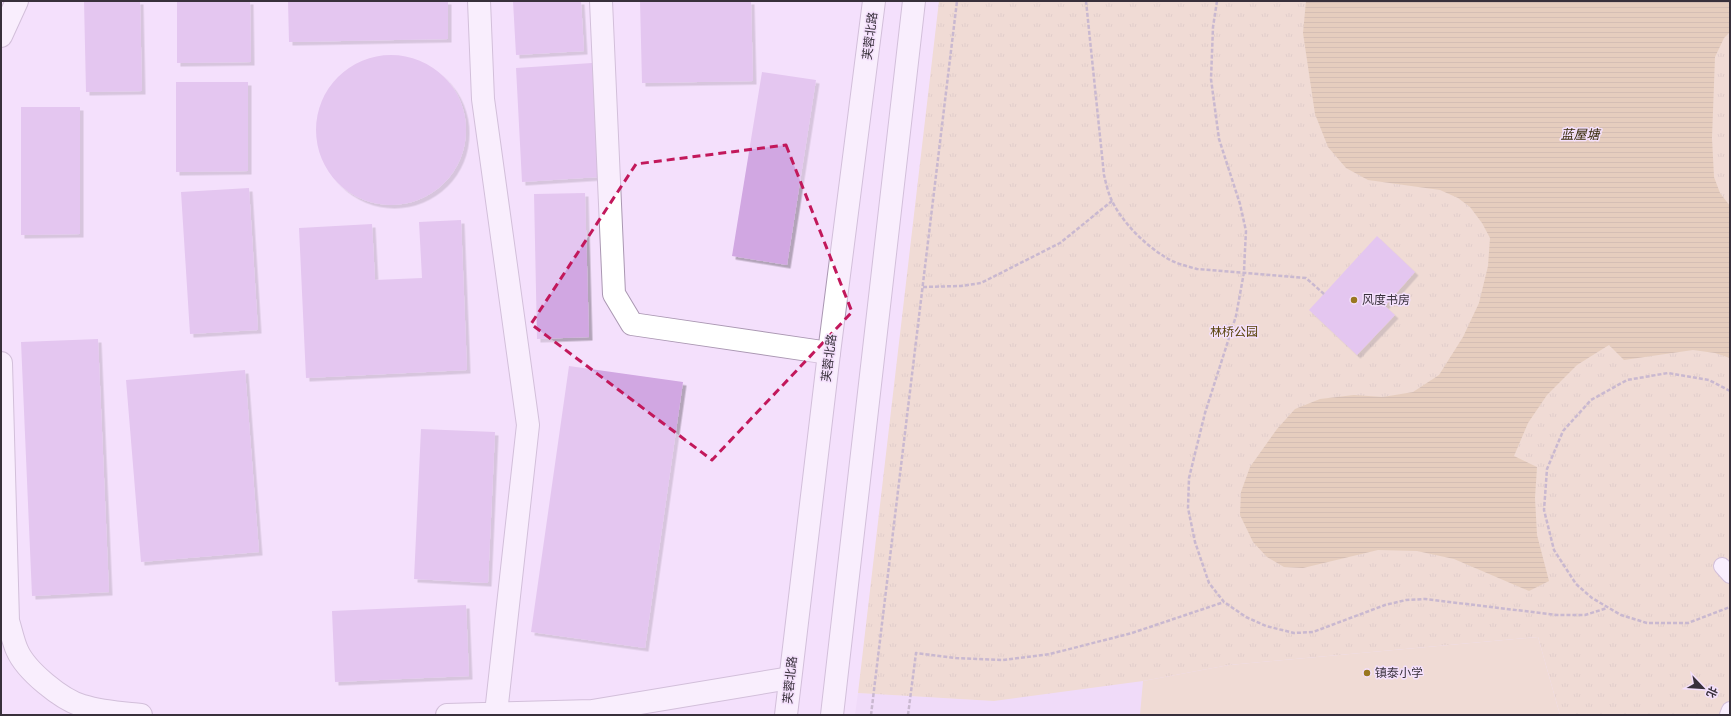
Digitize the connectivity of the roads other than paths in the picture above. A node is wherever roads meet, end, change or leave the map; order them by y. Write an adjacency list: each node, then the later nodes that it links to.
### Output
1 (17, 1): 6 (street)
2 (479, 1): 11 (street)
3 (601, 1): 7 (street)
4 (874, 1): 7 (street, 芙蓉北路)
5 (914, 1): 15 (street)
6 (1, 36)
7 (829, 353): 9 (street, 芙蓉北路)
8 (1, 364): 12 (street)
9 (790, 678): 11 (street); 14 (street, 芙蓉北路)
10 (1730, 710): 16 (lane)
11 (496, 713): 13 (street)
12 (141, 715)
13 (447, 715)
14 (786, 715)
15 (832, 715)
16 (1728, 715)

